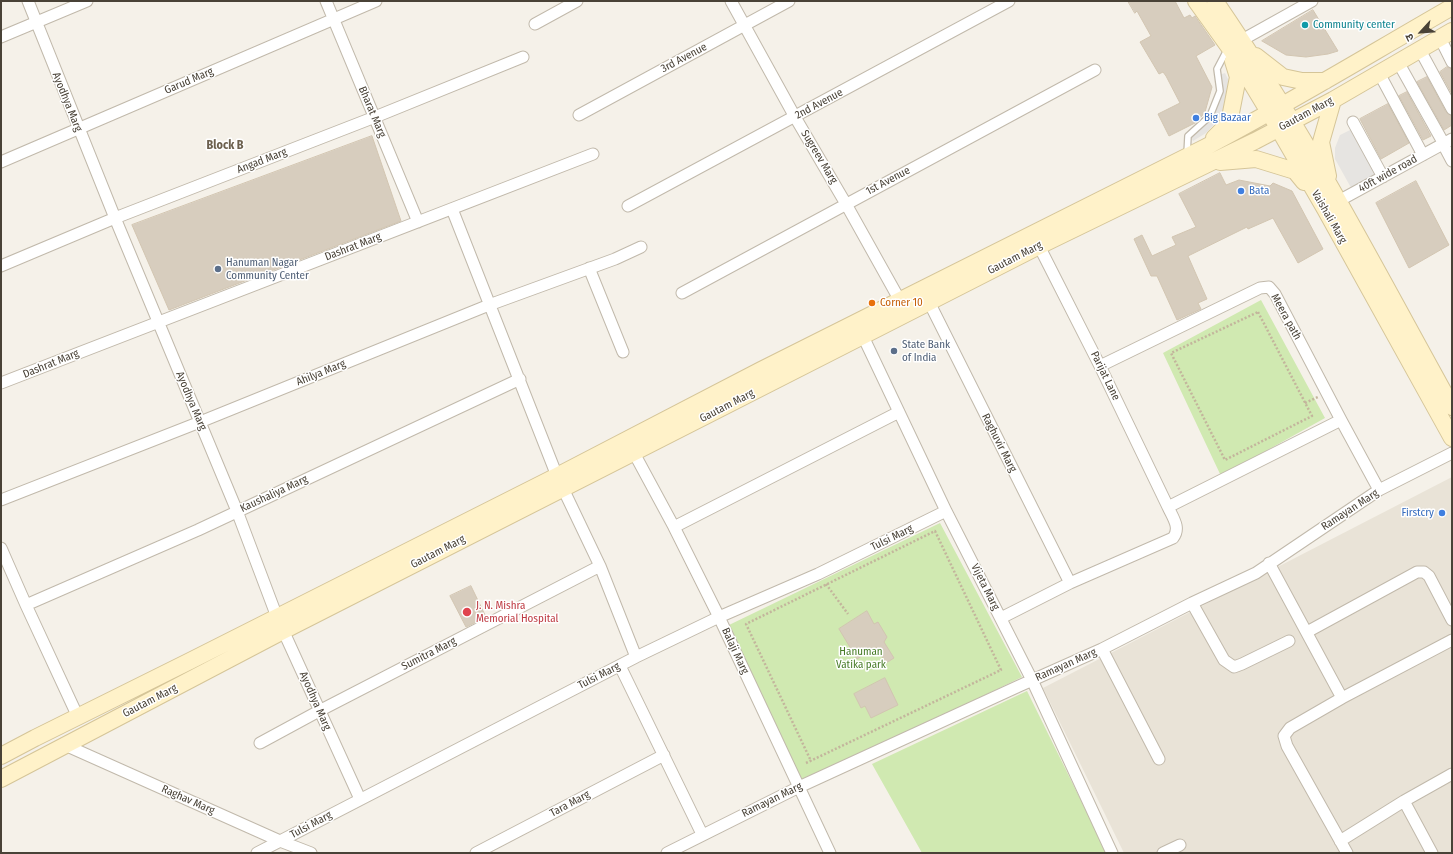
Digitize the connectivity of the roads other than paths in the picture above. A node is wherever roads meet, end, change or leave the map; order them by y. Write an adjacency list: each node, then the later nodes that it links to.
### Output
1 (28, 1): 15 (street, Ayodhya Marg)
2 (87, 1): 15 (street)
3 (326, 1): 14 (street, Bharat Marg)
4 (376, 1): 14 (street, Garud Marg)
5 (577, 1): 16 (street)
6 (731, 1): 17 (street, Sugreev Marg)
7 (789, 1): 17 (street, 3rd Avenue)
8 (1009, 1): 32 (street, 2nd Avenue)
9 (1196, 1): 20 (street, Vaishali Marg)
10 (1215, 1): 20 (street, Vaishali Marg)
11 (1312, 1): 20 (street)
12 (1452, 8): 13 (street, Gautam Marg)
13 (1436, 16): 18 (street); 27 (street, Gautam Marg)
14 (333, 20): 33 (street, Bharat Marg); 36 (street, Garud Marg)
15 (36, 23): 19 (street); 36 (street, Ayodhya Marg)
16 (535, 24)
17 (744, 25): 31 (street, 3rd Avenue); 32 (street, Sugreev Marg)
18 (1448, 35): 21 (street, Gautam Marg); 24 (street)
19 (1, 37)
20 (1239, 46): 27 (street); 29 (street, Vaishali Marg); 38 (street); 41 (lane)
21 (1420, 50): 23 (street, Gautam Marg); 30 (street)
22 (523, 57): 33 (street, Angad Marg)
23 (1398, 62): 26 (street, Gautam Marg); 37 (street)
24 (1452, 62)
25 (1095, 70): 47 (street, 1st Avenue)
26 (1379, 73): 28 (street, Gautam Marg); 40 (street)
27 (1324, 81): 29 (street, Gautam Marg)
28 (1333, 100): 35 (street, Gautam Marg); 46 (street)
29 (1275, 109): 35 (street, Vaishali Marg); 38 (street, Gautam Marg)
30 (1452, 109)
31 (579, 115)
32 (795, 117): 47 (street, Sugreev Marg); 48 (street, 2nd Avenue)
33 (375, 118): 50 (street, Angad Marg); 51 (street, Bharat Marg)
34 (1353, 122): 45 (street)
35 (1285, 125): 44 (street, Gautam Marg); 46 (street, Vaishali Marg)
36 (78, 128): 43 (street, Garud Marg); 50 (street, Ayodhya Marg)
37 (1446, 142): 40 (street, 40ft wide road); 42 (street)
38 (1206, 147): 41 (street, Gautam Marg)
39 (593, 154): 49 (street, Dashrat Marg)
40 (1423, 155): 45 (street, 40ft wide road)
41 (1187, 156): 59 (street, Gautam Marg)
42 (1452, 161)
43 (1, 162)
44 (1213, 163): 46 (street); 52 (street, Gautam Marg)
45 (1383, 177): 46 (street, 40ft wide road)
46 (1328, 200): 66 (street, Vaishali Marg); 70 (street, Vaishali Marg)
47 (846, 204): 56 (street, 1st Avenue); 59 (street, Sugreev Marg)
48 (628, 206)
49 (452, 209): 51 (street, Dashrat Marg); 58 (street)
50 (115, 218): 54 (street, Angad Marg); 60 (street, Ayodhya Marg)
51 (418, 222): 60 (street, Dashrat Marg)
52 (1039, 246): 57 (street, Gautam Marg); 63 (street, Parijat Lane)
53 (641, 247): 55 (street, Ahilya Marg)
54 (1, 266)
55 (589, 268): 58 (street, Ahilya Marg); 62 (street)
56 (682, 294)
57 (929, 302): 59 (street, Gautam Marg); 83 (street, Raghuvir Marg)
58 (489, 305): 64 (street); 69 (street, Ahilya Marg)
59 (903, 307): 61 (street, Gautam Marg)
60 (158, 321): 65 (street, Dashrat Marg); 69 (street, Ayodhya Marg)
61 (859, 329): 67 (street, Vijeta Marg); 71 (street, Gautam Marg); 73 (street, Gautam Marg)
62 (623, 352)
63 (1100, 366): 68 (street, Meera path); 76 (street, Parijat Lane)
64 (520, 379): 73 (street); 77 (street, Kaushaliya Marg)
65 (1, 383)
66 (1452, 407)
67 (898, 412): 78 (street, Vijeta Marg); 79 (street)
68 (1341, 420): 74 (street, Meera path); 76 (street)
69 (200, 422): 75 (street, Ahilya Marg); 77 (street, Ayodhya Marg)
70 (1452, 438)
71 (634, 453): 73 (street, Gautam Marg); 79 (street, Balaji Marg)
72 (1452, 453): 74 (street, Ramayan Marg)
73 (560, 482): 82 (street); 89 (street, Gautam Marg)
74 (1379, 490): 81 (street, Ramayan Marg)
75 (1, 500)
76 (1168, 507): 83 (street, Parijat Lane)
77 (237, 511): 85 (street, Kaushaliya Marg); 89 (street, Ayodhya Marg)
78 (946, 511): 86 (street, Tulsi Marg); 87 (street, Vijeta Marg)
79 (674, 527): 86 (street, Balaji Marg)
80 (1, 548): 85 (street)
81 (1269, 564): 84 (street, Ramayan Marg); 90 (street)
82 (600, 566): 94 (street); 98 (street, Sumitra Marg)
83 (1070, 583): 87 (street, Parijat Lane)
84 (1192, 603): 91 (street); 93 (street, Ramayan Marg)
85 (26, 605): 99 (street)
86 (720, 618): 94 (street, Tulsi Marg); 107 (street, Balaji Marg)
87 (1000, 618): 96 (street, Vijeta Marg)
88 (1452, 620): 90 (street)
89 (280, 624): 98 (street, Ayodhya Marg); 99 (street, Gautam Marg); 101 (street, Gautam Marg)
90 (1307, 632): 97 (street)
91 (1290, 640)
92 (1452, 640): 97 (street)
93 (1102, 649): 96 (street, Ramayan Marg); 104 (street)
94 (636, 657): 95 (street, Tulsi Marg)
95 (620, 666): 102 (street); 108 (street, Tulsi Marg)
96 (1032, 680): 107 (street, Ramayan Marg); 119 (street, Vijeta Marg)
97 (1342, 698): 112 (street)
98 (319, 711): 100 (street, Sumitra Marg); 108 (street, Ayodhya Marg)
99 (78, 717): 103 (street, Gautam Marg)
100 (260, 743)
101 (65, 745): 106 (street, Gautam Marg); 111 (street, Raghav Marg)
102 (664, 755): 110 (street); 116 (street, Tara Marg)
103 (1, 756)
104 (1159, 759)
105 (1452, 774): 109 (street)
106 (1, 779)
107 (799, 787): 110 (street, Ramayan Marg); 118 (street, Balaji Marg)
108 (360, 799): 111 (street, Tulsi Marg)
109 (1404, 801): 112 (street); 122 (street)
110 (702, 834): 117 (street, Ramayan Marg)
111 (280, 841): 114 (street, Tulsi Marg); 115 (street, Raghav Marg)
112 (1340, 841): 121 (street)
113 (1180, 845): 120 (street)
114 (257, 853)
115 (311, 853)
116 (476, 853)
117 (667, 853)
118 (830, 853)
119 (1112, 853)
120 (1163, 853)
121 (1347, 853)
122 (1432, 853)

